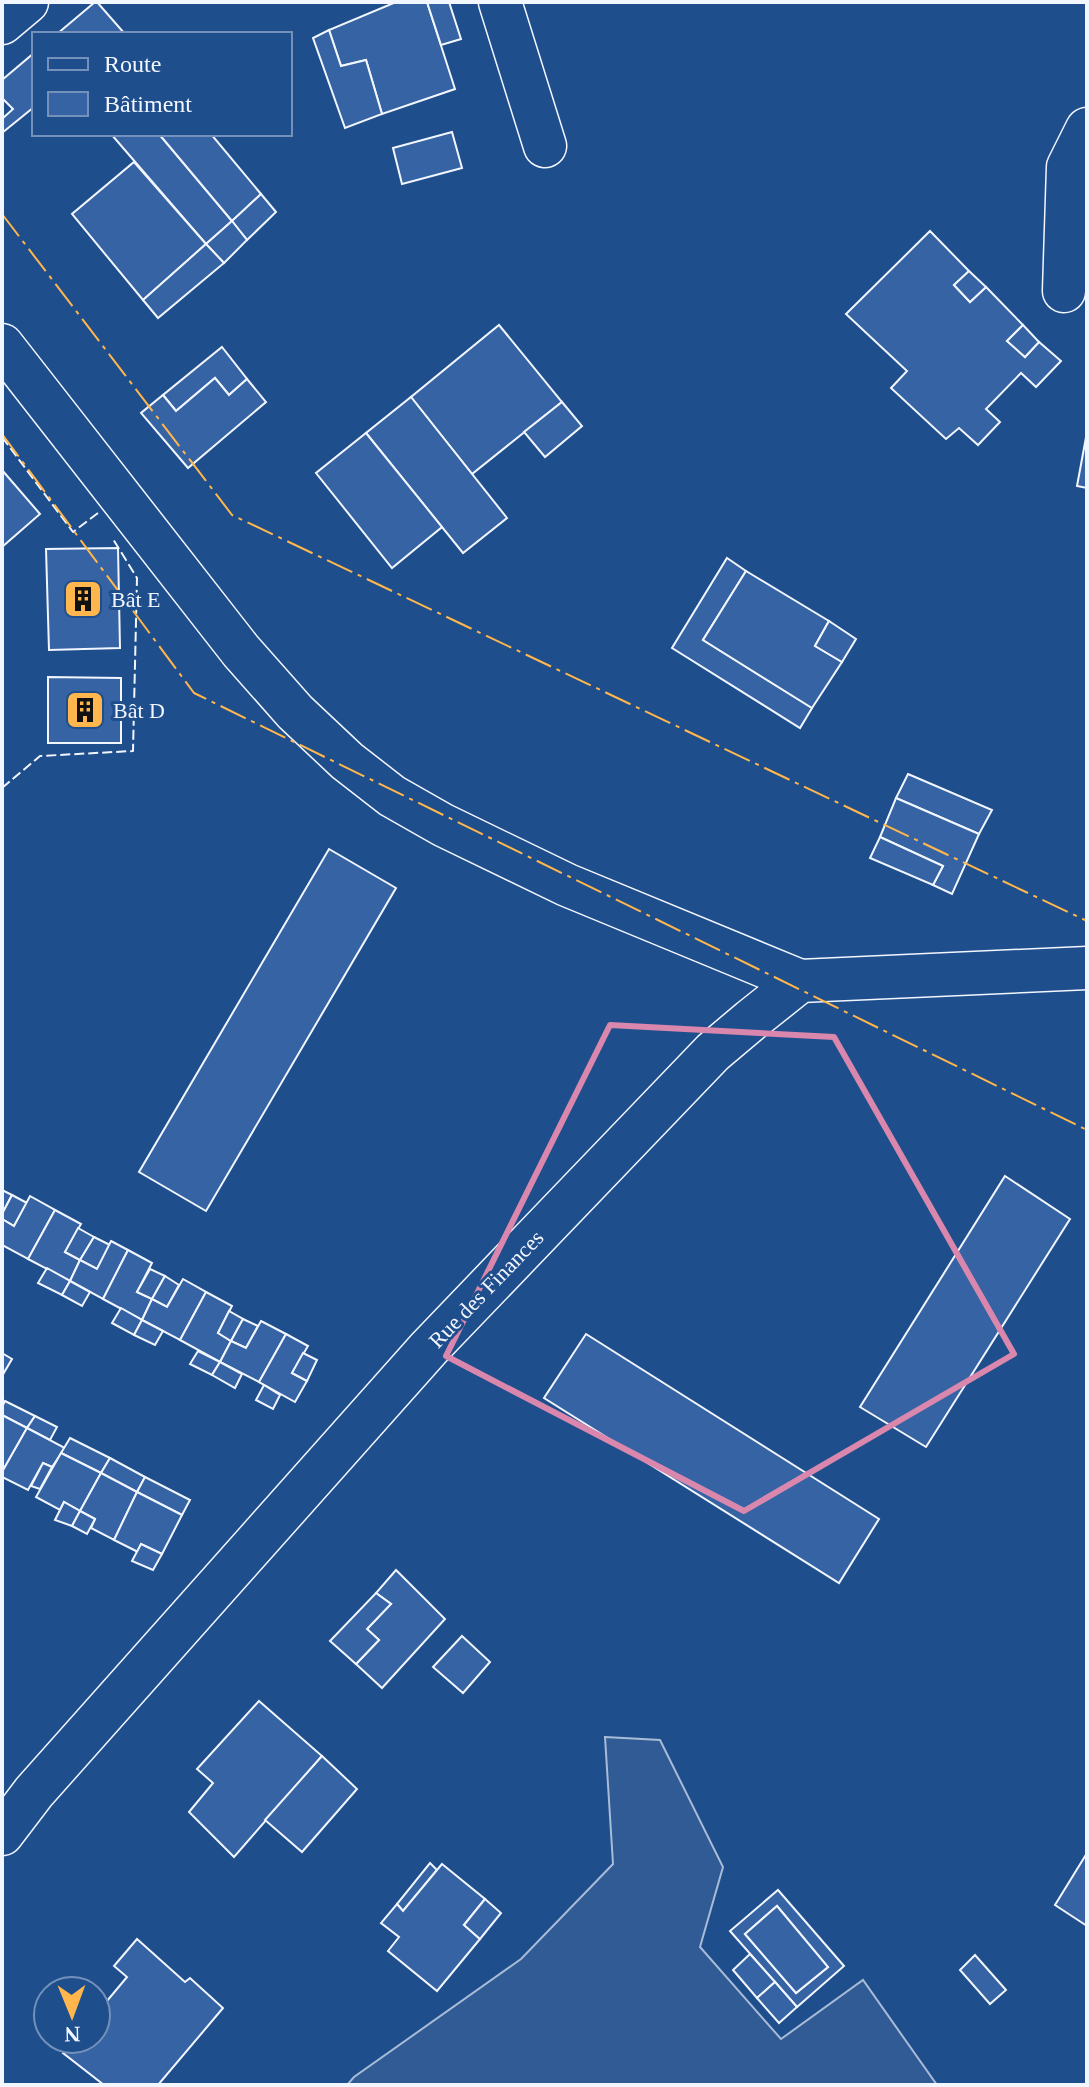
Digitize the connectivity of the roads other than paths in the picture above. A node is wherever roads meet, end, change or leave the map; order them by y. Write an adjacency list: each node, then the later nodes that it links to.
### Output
1 (27, 2): 3 (street)
2 (500, 2): 5 (street)
3 (2, 23)
4 (1087, 129): 6 (street)
5 (545, 146)
6 (1064, 291)
7 (2, 345): 9 (street)
8 (1087, 968): 9 (street)
9 (800, 981): 10 (street, Rue des Finances)
10 (2, 1834)

